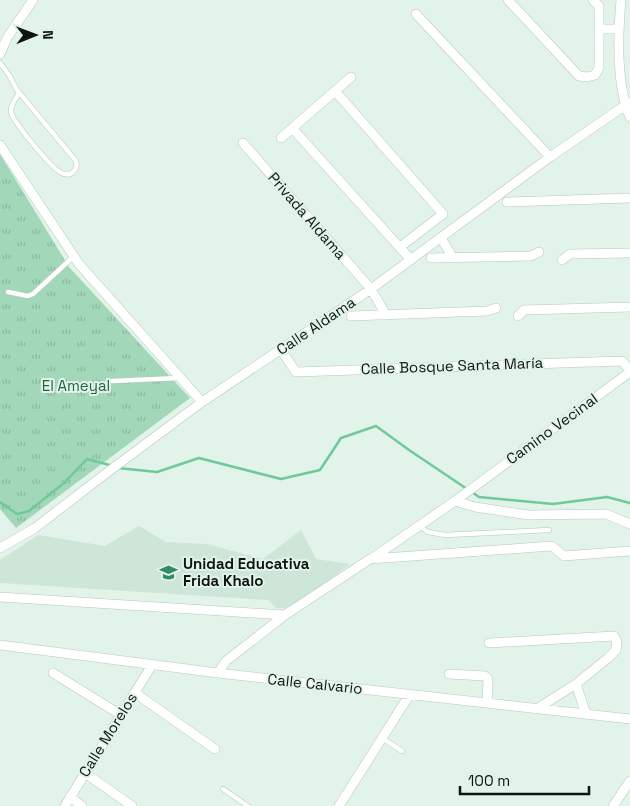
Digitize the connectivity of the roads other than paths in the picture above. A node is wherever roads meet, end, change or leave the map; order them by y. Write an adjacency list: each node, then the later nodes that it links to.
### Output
1 (33, 0): 8 (street)
2 (508, 0): 6 (street)
3 (593, 0): 6 (street)
4 (621, 0): 7 (street)
5 (416, 14): 20 (street)
6 (598, 29): 7 (street)
7 (618, 29): 14 (street)
8 (3, 36): 9 (street)
9 (0, 54)
10 (0, 63): 13 (lane)
11 (350, 77): 12 (street)
12 (335, 91): 16 (street); 26 (street)
13 (19, 93): 13 (lane)
14 (627, 103): 15 (street); 20 (street, Calle Aldama)
15 (630, 117)
16 (292, 128): 17 (street); 26 (street)
17 (281, 138)
18 (242, 143): 31 (street, Privada Aldama)
19 (0, 145): 27 (street)
20 (547, 155): 23 (street, Calle Aldama)
21 (630, 198): 22 (street)
22 (507, 202)
23 (441, 238): 26 (street, Calle Aldama); 29 (street)
24 (539, 252): 29 (street)
25 (630, 253): 30 (street)
26 (405, 254): 31 (street, Calle Aldama)
27 (74, 256): 32 (lane); 40 (street)
28 (431, 258): 29 (street)
29 (453, 258)
30 (562, 260)
31 (371, 289): 35 (street, Privada Aldama); 38 (street, Calle Aldama)
32 (8, 292)
33 (630, 307): 37 (street)
34 (496, 308): 35 (street)
35 (386, 315): 36 (street)
36 (351, 316)
37 (518, 316)
38 (281, 350): 39 (street, Calle Bosque Santa María); 42 (street, Calle Aldama)
39 (630, 371): 43 (street, Camino Vecinal)
40 (181, 378): 41 (lane); 42 (street)
41 (112, 381)
42 (202, 402): 47 (street, Calle Aldama)
43 (455, 501): 44 (street); 45 (street)
44 (630, 524)
45 (419, 526): 46 (lane); 49 (street)
46 (549, 530)
47 (0, 548)
48 (630, 551): 49 (street)
49 (370, 559): 51 (street)
50 (0, 597): 51 (street)
51 (285, 615): 56 (street)
52 (489, 643): 58 (street)
53 (0, 646): 54 (street, Calle Calvario)
54 (152, 665): 56 (street, Calle Calvario); 59 (street, Calle Morelos)
55 (54, 672): 64 (street)
56 (218, 673): 60 (street, Calle Calvario)
57 (449, 674): 61 (street)
58 (576, 684): 62 (street); 63 (street)
59 (135, 693): 64 (street, Calle Morelos); 67 (street)
60 (410, 694): 61 (street, Calle Calvario); 66 (street)
61 (487, 703): 62 (street, Calle Calvario)
62 (538, 708): 63 (street, Calle Calvario)
63 (586, 714): 65 (street, Calle Calvario)
64 (121, 715): 69 (street, Calle Morelos)
65 (630, 719)
66 (382, 738): 68 (lane); 77 (street)
67 (214, 749)
68 (402, 751)
69 (85, 773): 72 (street, Calle Morelos); 75 (street)
70 (630, 781): 78 (street)
71 (223, 788): 76 (lane)
72 (70, 797): 73 (street, Calle Morelos); 74 (street)
73 (64, 806)
74 (82, 806)
75 (132, 806)
76 (248, 806)
77 (339, 806)
78 (613, 806)

